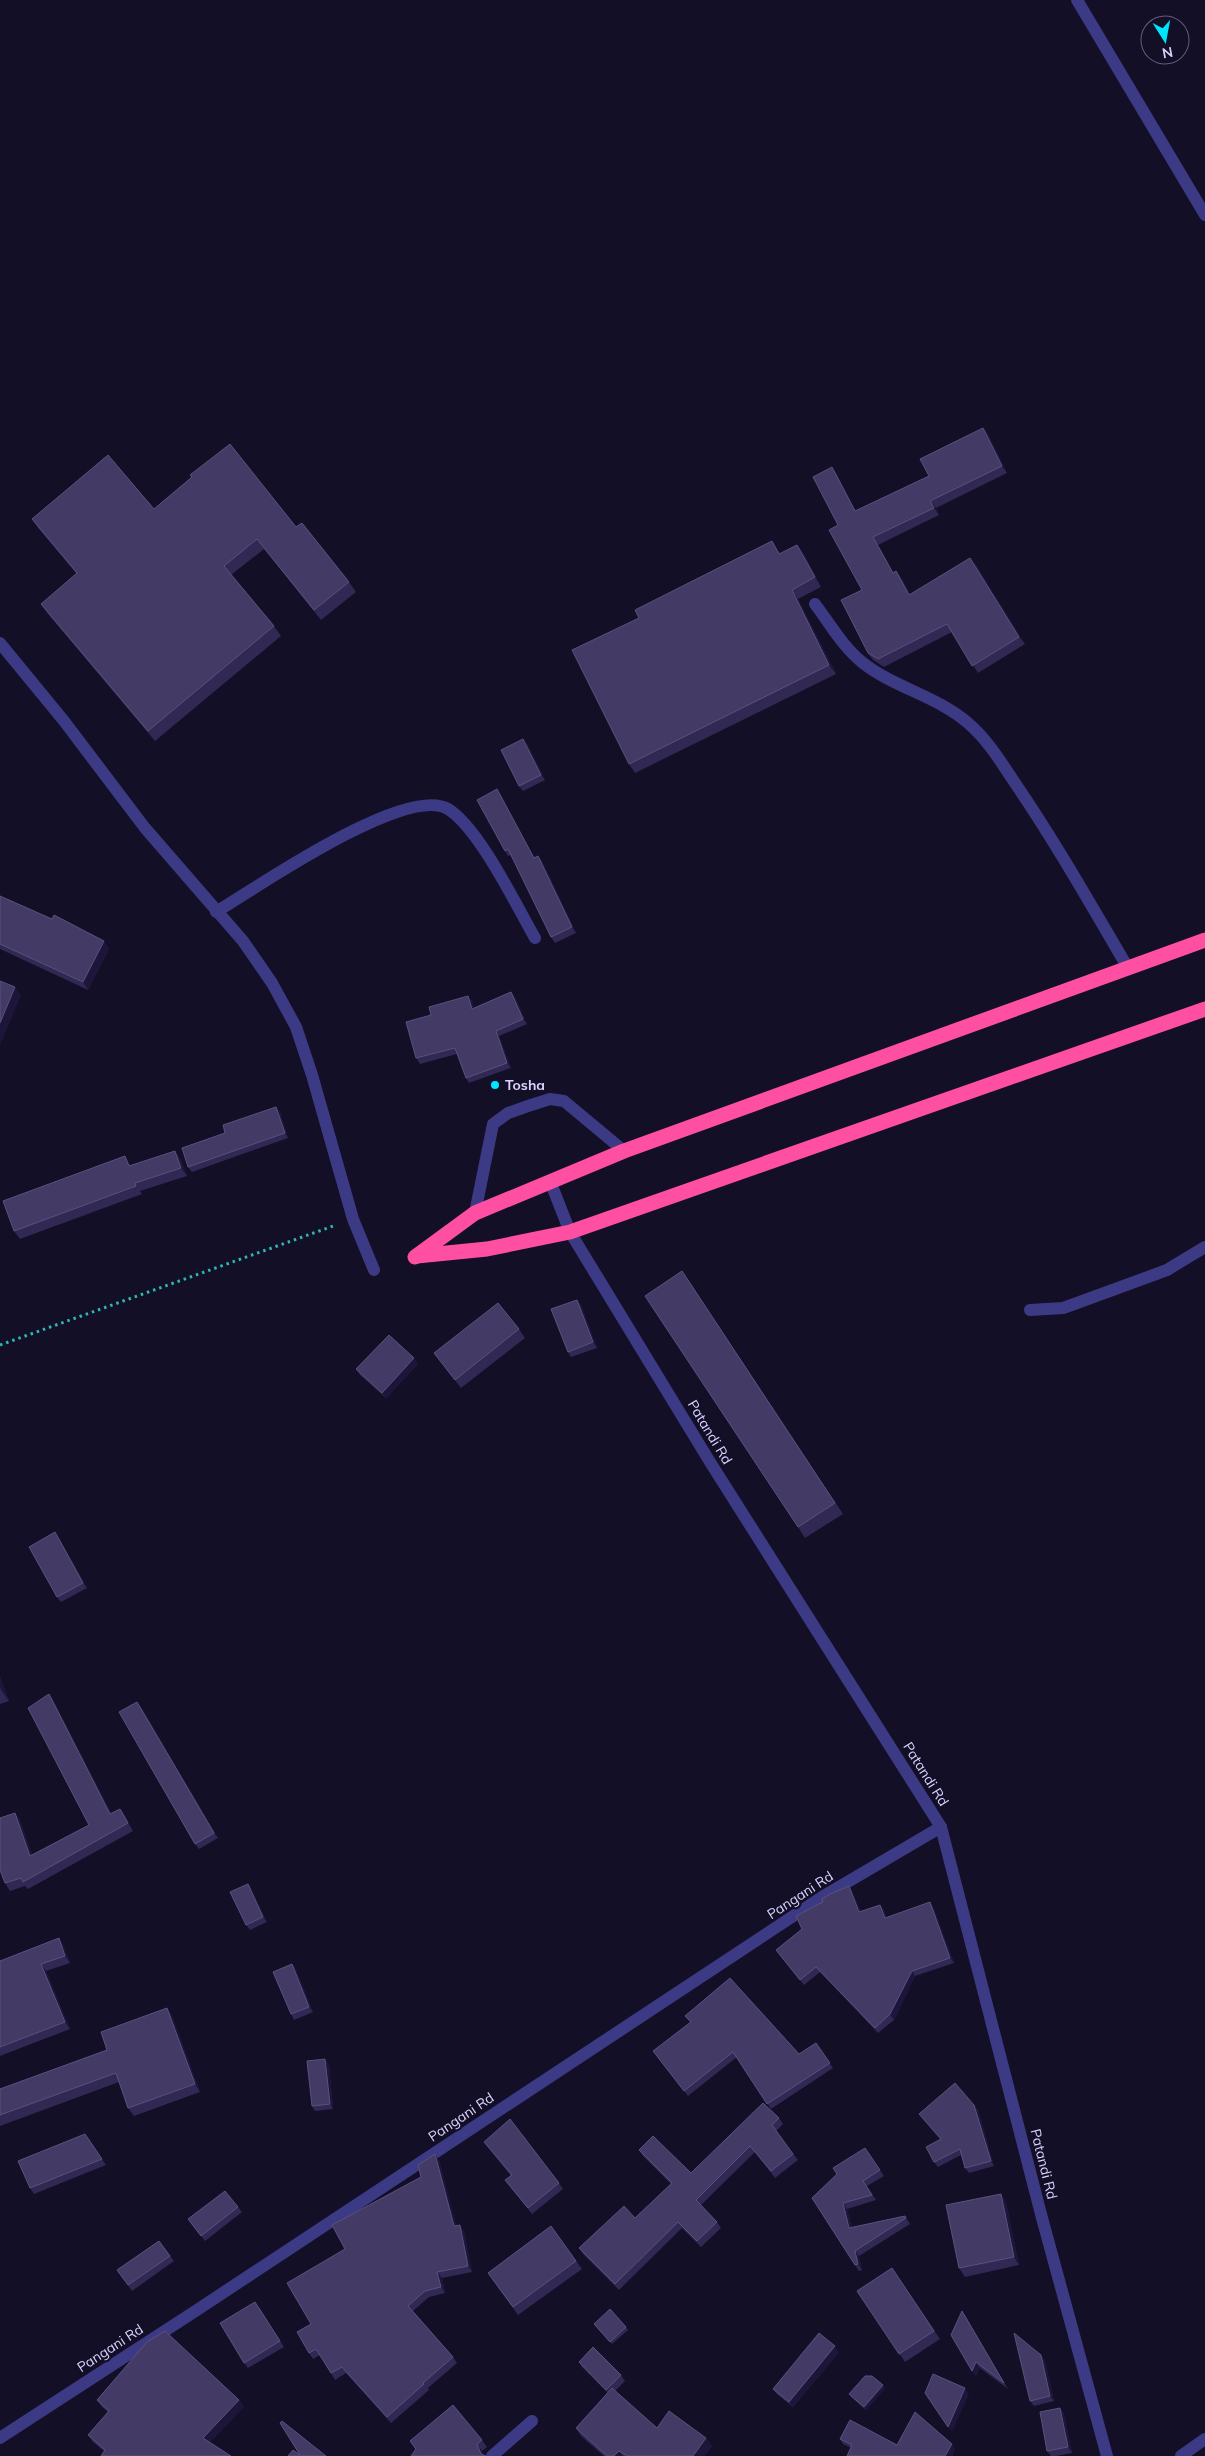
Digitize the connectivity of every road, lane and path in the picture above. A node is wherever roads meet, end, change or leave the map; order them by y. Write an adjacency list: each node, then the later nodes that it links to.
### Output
1 (1077, 0): 2 (street)
2 (1205, 215)
3 (815, 604): 8 (street)
4 (0, 643): 5 (street)
5 (216, 912): 6 (street); 13 (street)
6 (535, 938)
7 (1205, 940): 8 (highway)
8 (1128, 968): 10 (highway)
9 (1205, 1009): 14 (highway)
10 (624, 1151): 11 (highway); 12 (street)
11 (550, 1181): 12 (highway); 14 (street, Patandi Rd)
12 (475, 1213): 14 (highway)
13 (352, 1219): 16 (street); 18 (path)
14 (570, 1232): 19 (street, Patandi Rd)
15 (1205, 1247): 17 (street)
16 (374, 1270)
17 (1030, 1310)
18 (0, 1345)
19 (941, 1827): 21 (street, Pangani Rd); 24 (street, Patandi Rd)
20 (532, 2422): 23 (street)
21 (0, 2438)
22 (1205, 2439): 25 (street)
23 (492, 2456)
24 (1107, 2456)
25 (1181, 2456)

